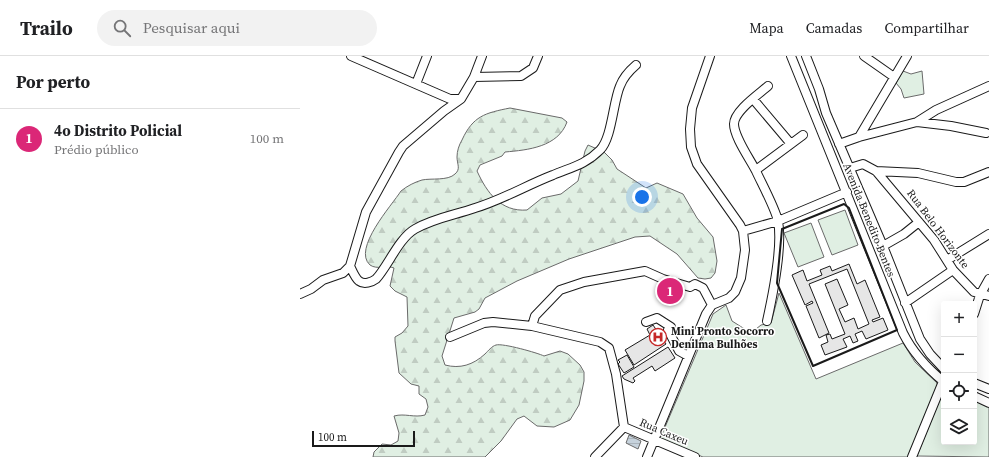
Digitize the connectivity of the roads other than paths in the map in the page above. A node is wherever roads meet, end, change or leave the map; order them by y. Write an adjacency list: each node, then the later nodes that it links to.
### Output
1 (351, 56): 11 (street)
2 (373, 56): 11 (street)
3 (427, 56): 15 (street)
4 (482, 56): 13 (street)
5 (538, 56): 13 (street)
6 (710, 56): 35 (street)
7 (791, 56): 21 (street, Avenida Benedito Bentes)
8 (806, 56): 20 (street, Avenida Benedito Bentes)
9 (864, 56): 14 (street)
10 (907, 56): 14 (street)
11 (369, 64): 15 (street)
12 (636, 65): 39 (street)
13 (474, 77): 18 (street)
14 (894, 77): 25 (street)
15 (416, 84): 18 (street)
16 (768, 86): 19 (street)
17 (989, 86): 22 (street)
18 (461, 99): 39 (street)
19 (753, 99): 26 (street); 29 (street)
20 (826, 113): 21 (street); 27 (street, Avenida Benedito Bentes)
21 (815, 117): 32 (street, Avenida Benedito Bentes)
22 (917, 122): 23 (street); 25 (street)
23 (986, 133)
24 (803, 135): 26 (street)
25 (859, 137): 27 (street)
26 (791, 144): 29 (street)
27 (839, 144): 28 (street, Avenida Benedito Bentes)
28 (850, 168): 30 (street); 37 (street, Avenida Benedito Bentes)
29 (756, 170): 33 (street)
30 (876, 171): 31 (street); 34 (street, Rua Belo Horizonte)
31 (989, 172)
32 (847, 192): 33 (street); 54 (street, Avenida Benedito Bentes)
33 (778, 221): 35 (street); 48 (street)
34 (919, 222): 37 (street); 38 (street, Rua Belo Horizonte)
35 (743, 231): 47 (street)
36 (989, 234): 38 (street)
37 (883, 246): 45 (street, Avenida Benedito Bentes)
38 (947, 260): 40 (street, Rua Belo Horizonte)
39 (350, 266): 42 (street)
40 (953, 270): 43 (street, Rua Belo Horizonte); 45 (street)
41 (989, 279): 43 (street)
42 (300, 294)
43 (980, 295): 44 (street); 46 (street)
44 (989, 296)
45 (905, 303): 53 (street, Avenida Benedito Bentes)
46 (977, 304)
47 (712, 305): 50 (street); 52 (street)
48 (767, 320)
49 (646, 322): 52 (street)
50 (532, 326): 51 (street); 60 (street)
51 (450, 337)
52 (688, 356): 61 (street)
53 (941, 366)
54 (941, 379)
55 (977, 384): 57 (street)
56 (941, 388): 65 (street, Avenida Benedito Bentes)
57 (989, 388)
58 (977, 397): 59 (street)
59 (989, 403)
60 (624, 427): 61 (street, Rua Caxeu); 62 (street)
61 (654, 440): 63 (street); 64 (street, Rua Caxeu)
62 (596, 457)
63 (647, 457)
64 (695, 457)
65 (912, 457)

